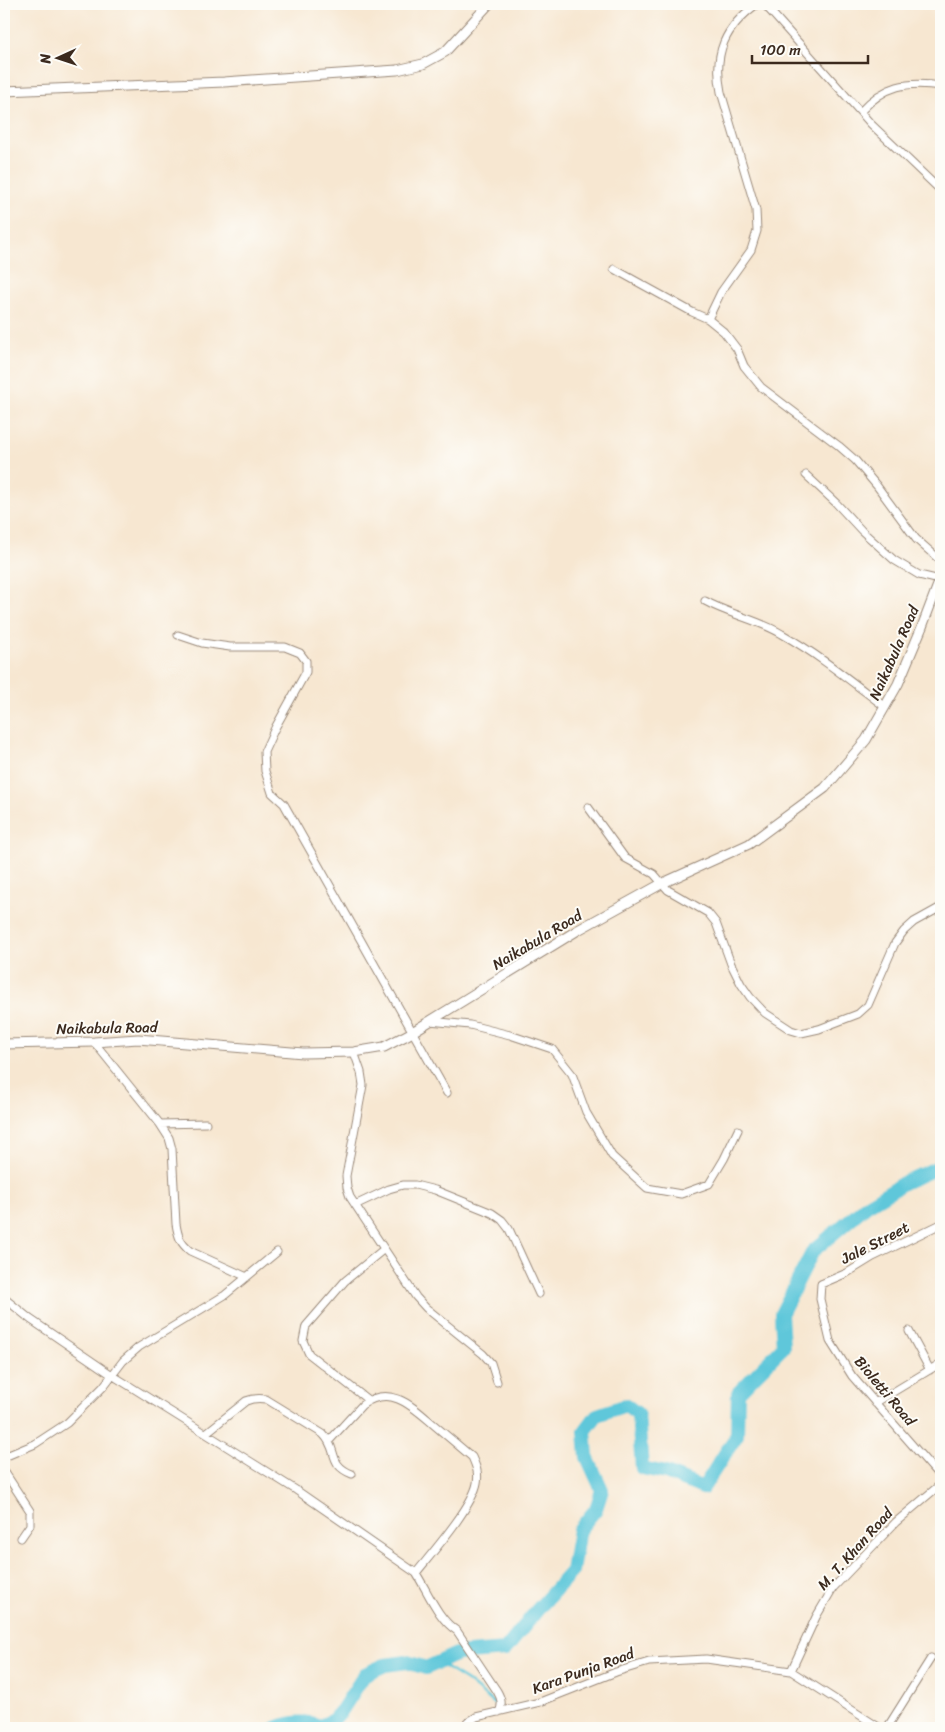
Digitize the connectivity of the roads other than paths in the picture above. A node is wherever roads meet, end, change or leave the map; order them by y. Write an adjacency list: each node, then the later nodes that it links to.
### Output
1 (489, 4): 5 (street)
2 (757, 4): 9 (street)
3 (764, 4): 6 (street)
4 (941, 86): 6 (street)
5 (4, 91)
6 (861, 110): 7 (street)
7 (941, 188)
8 (614, 269): 9 (street)
9 (708, 319): 11 (street)
10 (806, 474): 12 (street)
11 (941, 561)
12 (941, 579): 15 (street, Naikabula Road)
13 (705, 601): 15 (street)
14 (178, 635): 20 (street)
15 (885, 707): 17 (street, Naikabula Road)
16 (588, 807): 17 (street)
17 (662, 883): 18 (street); 19 (street, Naikabula Road)
18 (941, 907)
19 (429, 1021): 20 (street, Naikabula Road); 27 (street)
20 (412, 1032): 23 (street, Naikabula Road); 24 (street)
21 (94, 1042): 22 (street, Naikabula Road); 23 (street, Naikabula Road); 26 (street)
22 (4, 1044)
23 (354, 1052): 28 (street)
24 (447, 1093)
25 (206, 1123): 26 (street)
26 (160, 1124): 32 (street)
27 (738, 1130)
28 (355, 1205): 30 (street); 34 (street)
29 (941, 1224): 33 (street, Jale Street)
30 (384, 1249): 40 (street); 41 (street)
31 (277, 1252): 32 (street)
32 (247, 1277): 39 (street)
33 (821, 1284): 42 (street, Bioletti Road)
34 (539, 1294)
35 (4, 1298): 39 (street)
36 (909, 1331): 38 (street)
37 (941, 1363): 38 (street)
38 (930, 1370): 42 (street)
39 (112, 1375): 43 (street); 45 (street)
40 (497, 1382)
41 (368, 1400): 44 (street); 51 (street)
42 (875, 1403): 48 (street, Bioletti Road)
43 (206, 1433): 44 (street); 51 (street)
44 (329, 1441): 47 (street)
45 (4, 1458)
46 (4, 1471): 50 (street)
47 (352, 1474)
48 (941, 1478)
49 (941, 1484): 53 (street, M. T. Khan Road)
50 (22, 1538)
51 (416, 1573): 54 (street)
52 (932, 1658): 57 (street)
53 (791, 1671): 54 (street, Kara Punja Road); 56 (street, Kara Punja Road)
54 (499, 1712): 55 (street, Kara Punja Road)
55 (465, 1728)
56 (880, 1728)
57 (887, 1728)

